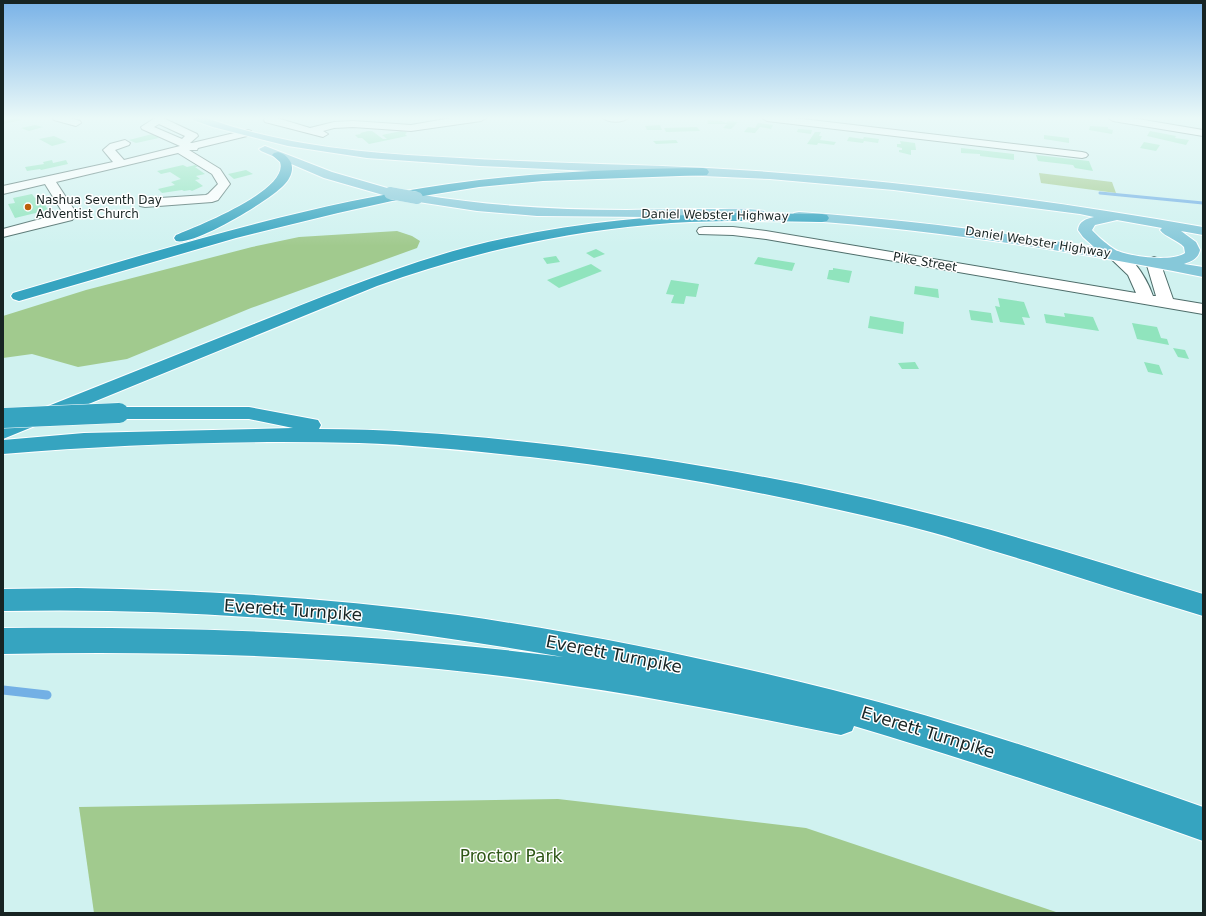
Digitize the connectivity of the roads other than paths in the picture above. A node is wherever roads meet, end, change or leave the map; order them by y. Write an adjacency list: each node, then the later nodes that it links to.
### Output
1 (118, 161): 7 (street)
2 (133, 161): 7 (street)
3 (202, 161): 12 (street)
4 (283, 161): 8 (highway)
5 (292, 161): 13 (main road, Daniel Webster Highway, bridge)
6 (447, 161): 8 (main road)
7 (121, 164): 9 (street)
8 (703, 172): 14 (main road)
9 (52, 185): 10 (street); 11 (street); 17 (street)
10 (3, 190)
11 (3, 202)
12 (145, 203)
13 (822, 218): 18 (main road, Daniel Webster Highway); 25 (highway)
14 (1133, 219): 16 (main road); 18 (main road); 19 (main road)
15 (704, 230): 21 (street, Pike Street)
16 (1203, 231)
17 (3, 233)
18 (1113, 254): 19 (main road, Daniel Webster Highway); 21 (street)
19 (1154, 262): 20 (main road, Daniel Webster Highway); 22 (street)
20 (1203, 272)
21 (1146, 299): 22 (street, Pike Street)
22 (1166, 303): 23 (street, Pike Street)
23 (1203, 309)
24 (3, 418): 26 (highway, bridge)
25 (3, 432)
26 (361, 436): 27 (highway); 29 (highway)
27 (3, 447)
28 (3, 600): 31 (highway, Everett Turnpike)
29 (1203, 605)
30 (3, 641): 31 (highway)
31 (1010, 757): 32 (highway, Everett Turnpike)
32 (1203, 824)

